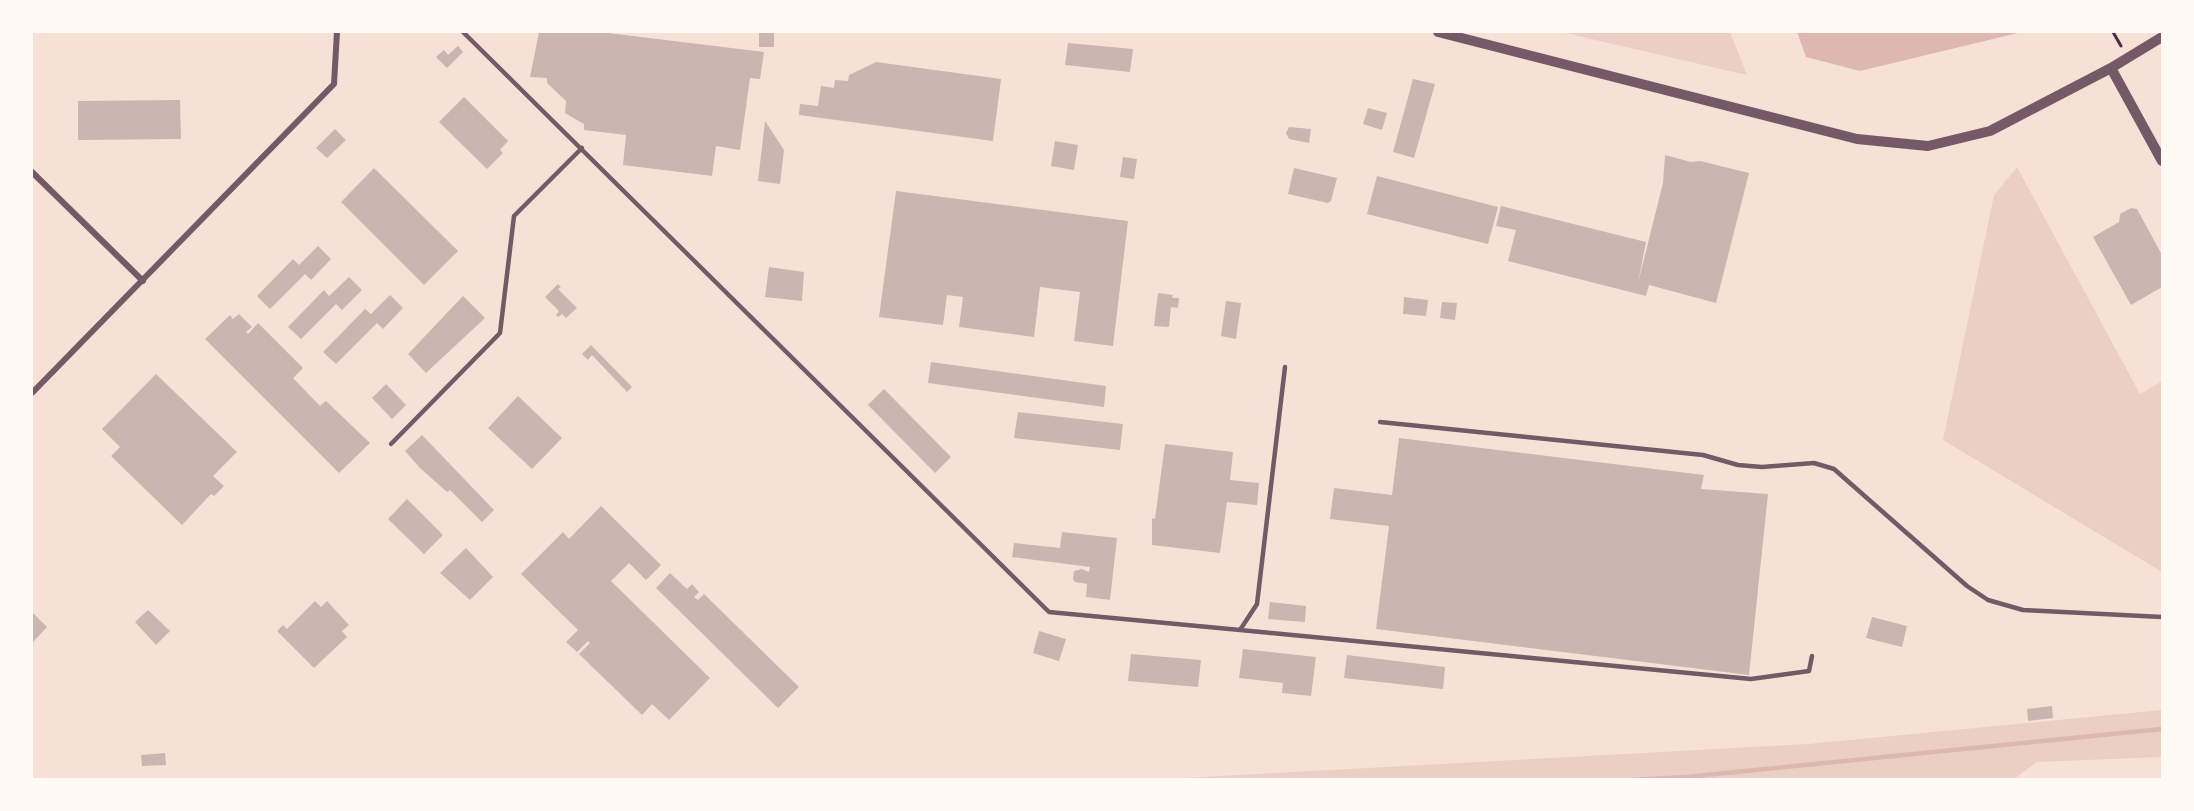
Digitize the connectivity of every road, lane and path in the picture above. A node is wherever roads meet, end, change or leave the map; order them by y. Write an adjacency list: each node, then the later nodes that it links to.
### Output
1 (337, 32): 9 (street)
2 (464, 32): 6 (lane)
3 (1438, 32): 5 (street)
4 (2163, 37): 5 (street)
5 (2111, 68): 7 (street)
6 (582, 147): 13 (lane); 15 (lane)
7 (2163, 161)
8 (32, 172): 9 (street)
9 (143, 281): 11 (street)
10 (1285, 367): 15 (lane)
11 (32, 393)
12 (1380, 422): 14 (lane)
13 (391, 444)
14 (2163, 617)
15 (1240, 630): 16 (lane)
16 (1812, 656)

